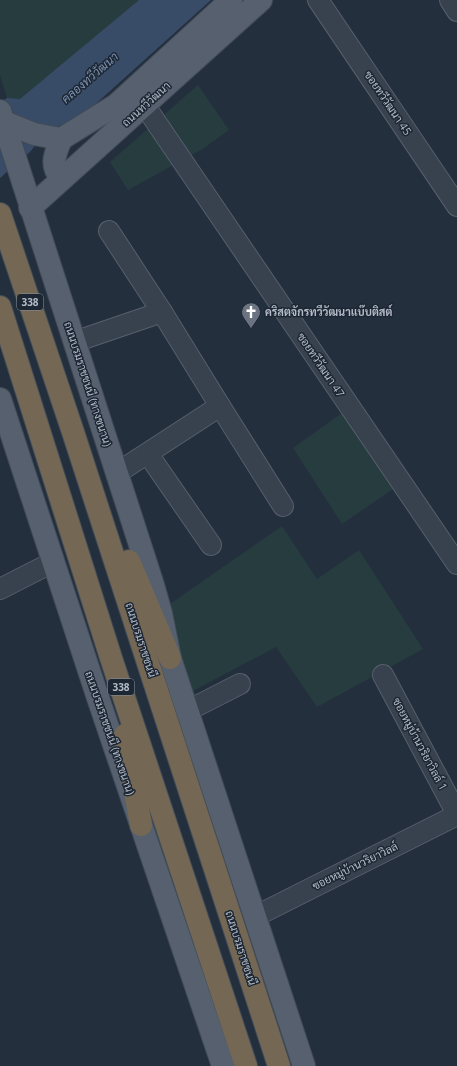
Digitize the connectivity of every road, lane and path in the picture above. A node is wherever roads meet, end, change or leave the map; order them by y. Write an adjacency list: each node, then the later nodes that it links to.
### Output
1 (231, 0): 8 (main road, ถนนทวีวัฒนา)
2 (261, 0): 6 (main road, ถนนทวีวัฒนา)
3 (318, 0): 10 (street, ซอยทวีวัฒนา 45)
4 (450, 0): 5 (street)
5 (457, 11)
6 (145, 106): 9 (main road, ถนนทวีวัฒนา); 25 (street, ซอยทวีวัฒนา 47)
7 (2, 117): 8 (main road); 11 (main road, ถนนบรมราชชนนี (ทางขนาน) / 338)
8 (61, 139): 9 (main road)
9 (62, 180): 11 (main road, ถนนทวีวัฒนา)
10 (457, 206)
11 (30, 208): 16 (main road, ถนนบรมราชชนนี (ทางขนาน) / 338)
12 (0, 214): 19 (highway, ถนนบรมราชชนนี / 338)
13 (109, 231): 15 (street)
14 (0, 307): 27 (highway, 338)
15 (162, 312): 16 (street); 18 (street)
16 (74, 342): 21 (main road, ถนนบรมราชชนนี (ทางขนาน) / 338)
17 (0, 400): 24 (main road, ถนนบรมราชชนนี (ทางขนาน) / 338)
18 (220, 406): 20 (street); 22 (street)
19 (73, 432): 28 (highway); 37 (highway, ถนนบรมราชชนนี / 338)
20 (148, 454): 21 (street); 23 (street)
21 (117, 474): 28 (main road, ถนนบรมราชชนนี (ทางขนาน) / 338)
22 (283, 506)
23 (212, 545)
24 (53, 562): 26 (street); 33 (main road, ถนนบรมราชชนนี (ทางขนาน) / 338)
25 (457, 564)
26 (0, 589)
27 (112, 658): 33 (highway); 36 (highway, 338)
28 (170, 658): 31 (main road, ถนนบรมราชชนนี)
29 (384, 675): 32 (street, ซอยหมู่บ้านวริยาวิลล์ 1)
30 (240, 684): 31 (street)
31 (187, 711): 34 (main road, ถนนบรมราชชนนี)
32 (457, 814): 34 (street, ซอยหมู่บ้านวริยาวิลล์)
33 (141, 825): 35 (main road, ถนนบรมราชชนนี (ทางขนาน) / 338)
34 (254, 916): 38 (main road, ถนนบรมราชชนนี)
35 (223, 1066)
36 (246, 1066)
37 (279, 1066)
38 (304, 1066)

